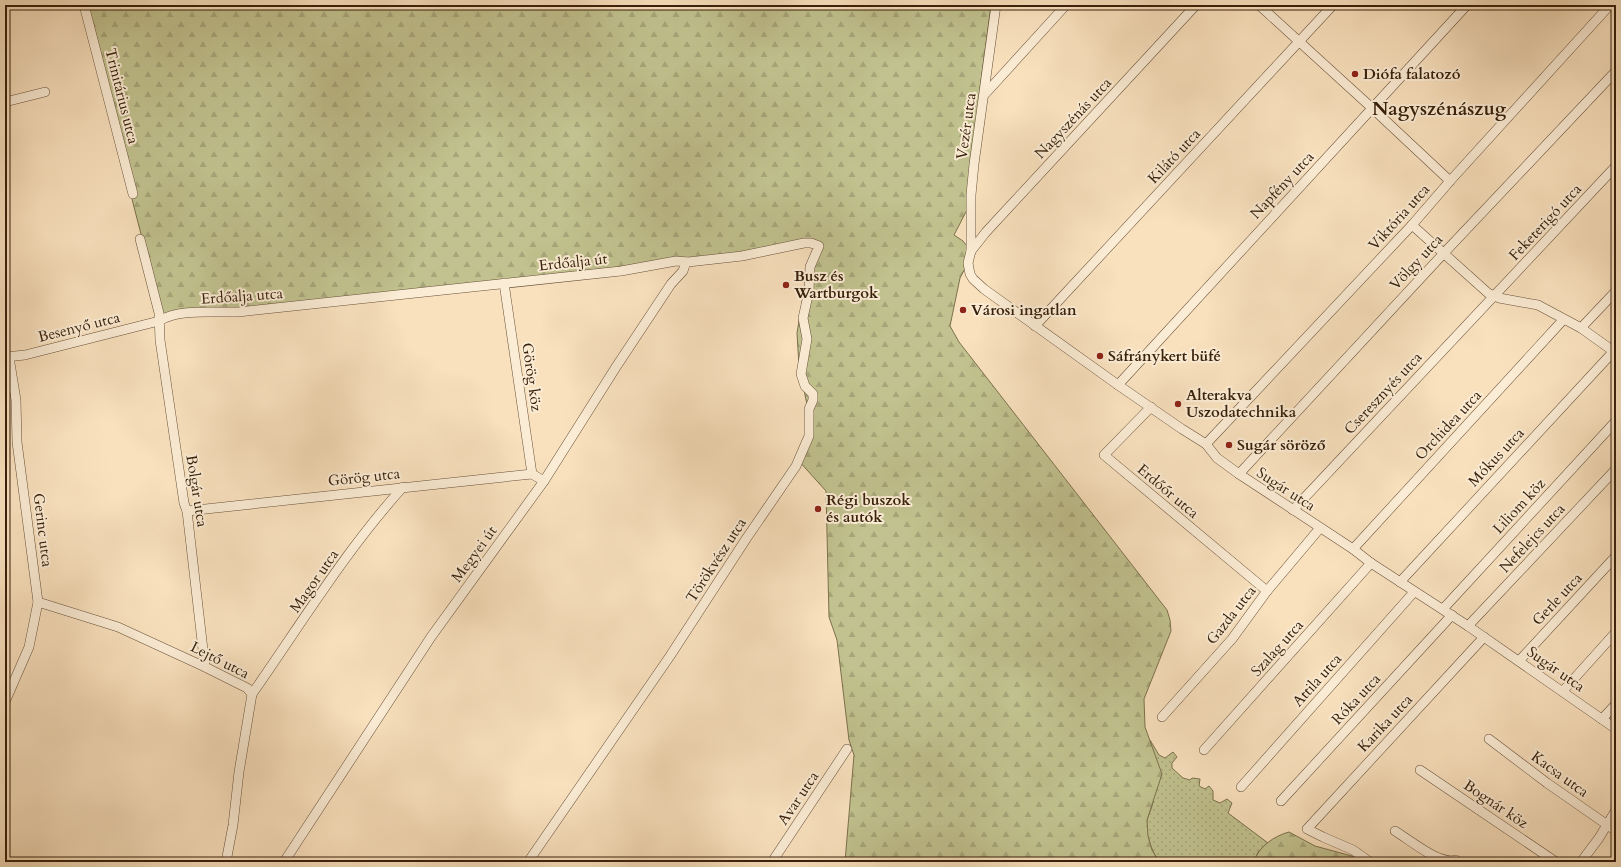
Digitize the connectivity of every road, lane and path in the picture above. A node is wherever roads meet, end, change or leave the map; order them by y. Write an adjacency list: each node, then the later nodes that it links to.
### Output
1 (84, 5): 17 (street, Trinitárius utca)
2 (996, 5): 12 (street, Vezér utca)
3 (1066, 5): 12 (street)
4 (1196, 5): 21 (street, Nagyszénás utca)
5 (1259, 5): 9 (street)
6 (1333, 5): 9 (street, Kilátó utca)
7 (1467, 5): 14 (street, Napfény utca)
8 (1610, 5): 16 (street, Viktória utca)
9 (1299, 42): 14 (street); 30 (street, Kilátó utca)
10 (1616, 71): 22 (street, Völgy utca)
11 (46, 92): 13 (street)
12 (985, 94): 21 (street, Vezér utca)
13 (5, 102)
14 (1372, 108): 16 (street); 34 (street, Napfény utca)
15 (1616, 166): 26 (street, Feketerigó utca)
16 (1450, 181): 18 (street, Viktória utca)
17 (133, 194)
18 (1412, 225): 22 (street); 37 (street, Viktória utca)
19 (140, 239): 29 (street)
20 (819, 246): 23 (street, Erdőalja út); 79 (street, Törökvész utca)
21 (971, 250): 30 (street, Sugár utca)
22 (1444, 253): 26 (street); 40 (street, Völgy utca)
23 (686, 262): 24 (street, Erdőalja út); 41 (street, Megyei út)
24 (504, 283): 27 (street, Erdőalja út); 39 (street, Görög köz)
25 (1616, 291): 31 (street)
26 (1494, 296): 28 (street); 43 (street, Cseresznyés utca)
27 (328, 302): 29 (street, Erdőalja utca)
28 (1563, 320): 31 (street); 46 (street, Orchidea utca)
29 (159, 321): 33 (street, Besenyő utca); 44 (street, Bolgár utca)
30 (1035, 326): 34 (street, Sugár utca)
31 (1581, 328): 32 (street)
32 (1615, 352): 49 (street, Mókus utca)
33 (7, 357): 52 (street, Gerinc utca)
34 (1118, 385): 35 (street, Sugár utca)
35 (1151, 407): 37 (street, Sugár utca); 50 (street, Erdőőr utca)
36 (1616, 421): 53 (street, Liliom köz)
37 (1206, 444): 40 (street, Sugár utca)
38 (1616, 469): 55 (street, Nefelejcs utca)
39 (532, 474): 41 (street); 42 (street, Görög utca)
40 (1239, 474): 43 (street, Sugár utca)
41 (544, 481): 78 (street, Megyei út)
42 (403, 486): 44 (street, Görög utca); 61 (street, Magor utca)
43 (1293, 510): 45 (street, Sugár utca)
44 (187, 511): 59 (street, Bolgár utca)
45 (1320, 528): 46 (street, Sugár utca); 50 (street, Gazda utca)
46 (1353, 549): 48 (street, Sugár utca)
47 (1616, 556): 58 (street, Gerle utca)
48 (1370, 564): 49 (street, Sugár utca); 69 (street, Szalag utca)
49 (1400, 582): 51 (street, Sugár utca)
50 (1267, 591): 64 (street, Gazda utca)
51 (1414, 592): 53 (street, Sugár utca); 71 (street, Attila utca)
52 (38, 602): 59 (street, Lejtő utca); 62 (street, Gerinc utca)
53 (1443, 609): 54 (street, Sugár utca)
54 (1452, 615): 55 (street, Sugár utca); 72 (street, Róka utca)
55 (1468, 626): 57 (street, Sugár utca)
56 (1616, 632): 60 (street)
57 (1484, 637): 58 (street, Sugár utca); 81 (street, Karika utca)
58 (1519, 661): 60 (street, Sugár utca)
59 (205, 667): 61 (street, Lejtő utca)
60 (1563, 690): 65 (street, Sugár utca)
61 (252, 694): 77 (street, Lejtő utca)
62 (5, 702)
63 (1616, 704): 65 (street)
64 (1162, 717)
65 (1602, 719): 66 (street, Sugár utca)
66 (1616, 729)
67 (1489, 739): 74 (street, Kacsa utca)
68 (847, 749): 80 (street, Avar utca)
69 (1204, 750)
70 (1420, 770): 83 (street, Bognár köz)
71 (1241, 787)
72 (1281, 801)
73 (1616, 810): 74 (street)
74 (1607, 825): 75 (street, Kacsa utca); 84 (street)
75 (1616, 831)
76 (1395, 832): 82 (street)
77 (226, 862)
78 (284, 862)
79 (528, 862)
80 (772, 862)
81 (1370, 862)
82 (1458, 862)
83 (1556, 862)
84 (1581, 862)

